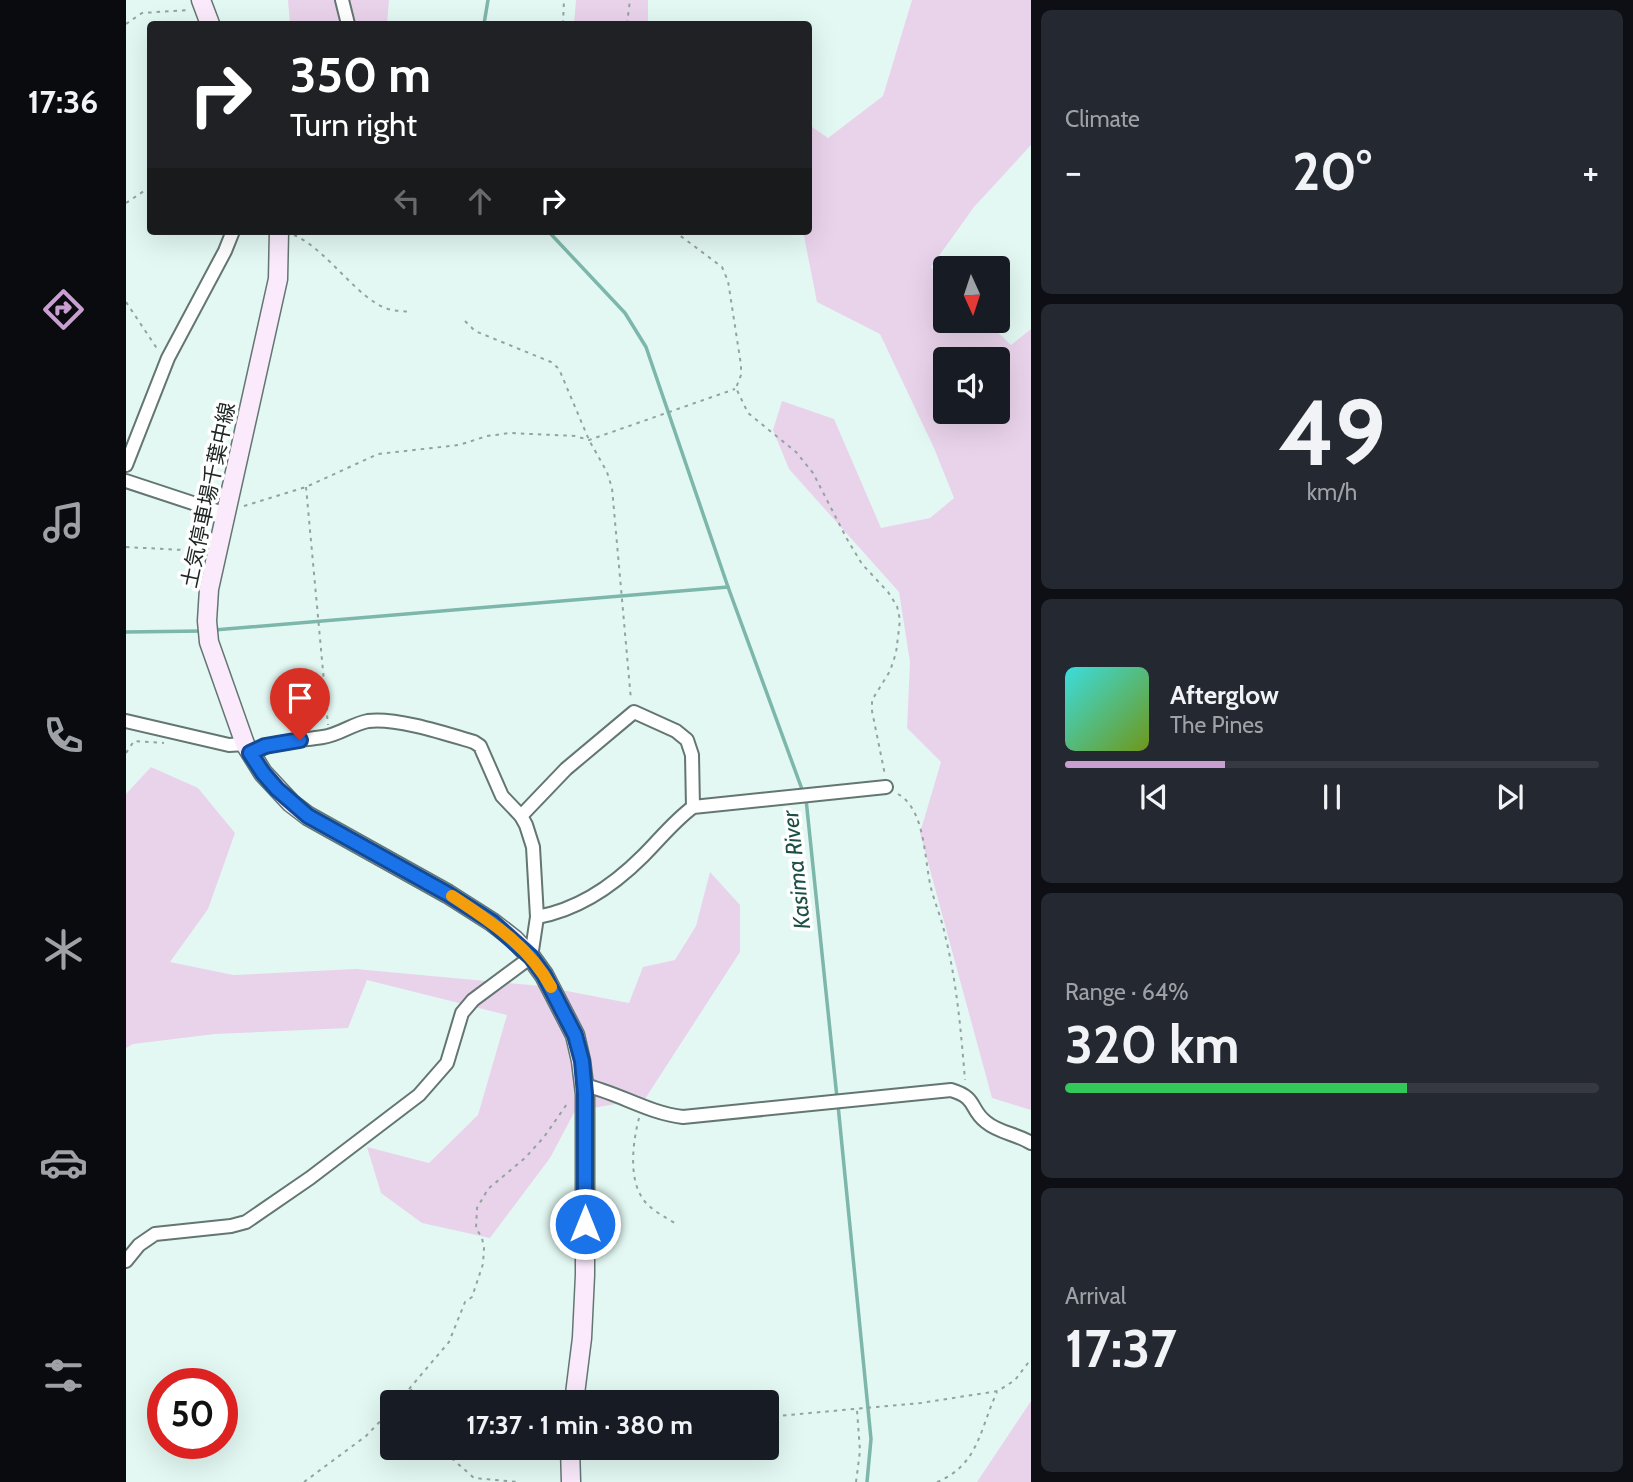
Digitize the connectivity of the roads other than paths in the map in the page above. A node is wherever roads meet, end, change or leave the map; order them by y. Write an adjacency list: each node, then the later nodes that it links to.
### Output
1 (342, 0): 2 (street)
2 (347, 21)
3 (231, 235): 5 (street)
4 (286, 235): 7 (main road, 土気停車場千葉中線)
5 (126, 465)
6 (126, 481): 7 (street)
7 (226, 511): 9 (main road, 土気停車場千葉中線)
8 (126, 721): 9 (street)
9 (247, 748): 12 (street); 14 (main road, 土気停車場千葉中線)
10 (886, 787): 11 (street)
11 (693, 807): 12 (street); 13 (street)
12 (521, 816): 13 (street)
13 (537, 917): 14 (street)
14 (531, 957): 15 (main road, 土気停車場千葉中線); 17 (street)
15 (584, 1090): 16 (street); 18 (main road, 土気停車場千葉中線)
16 (1031, 1143)
17 (126, 1261)
18 (576, 1390)
19 (570, 1460): 20 (main road)
20 (571, 1482)

